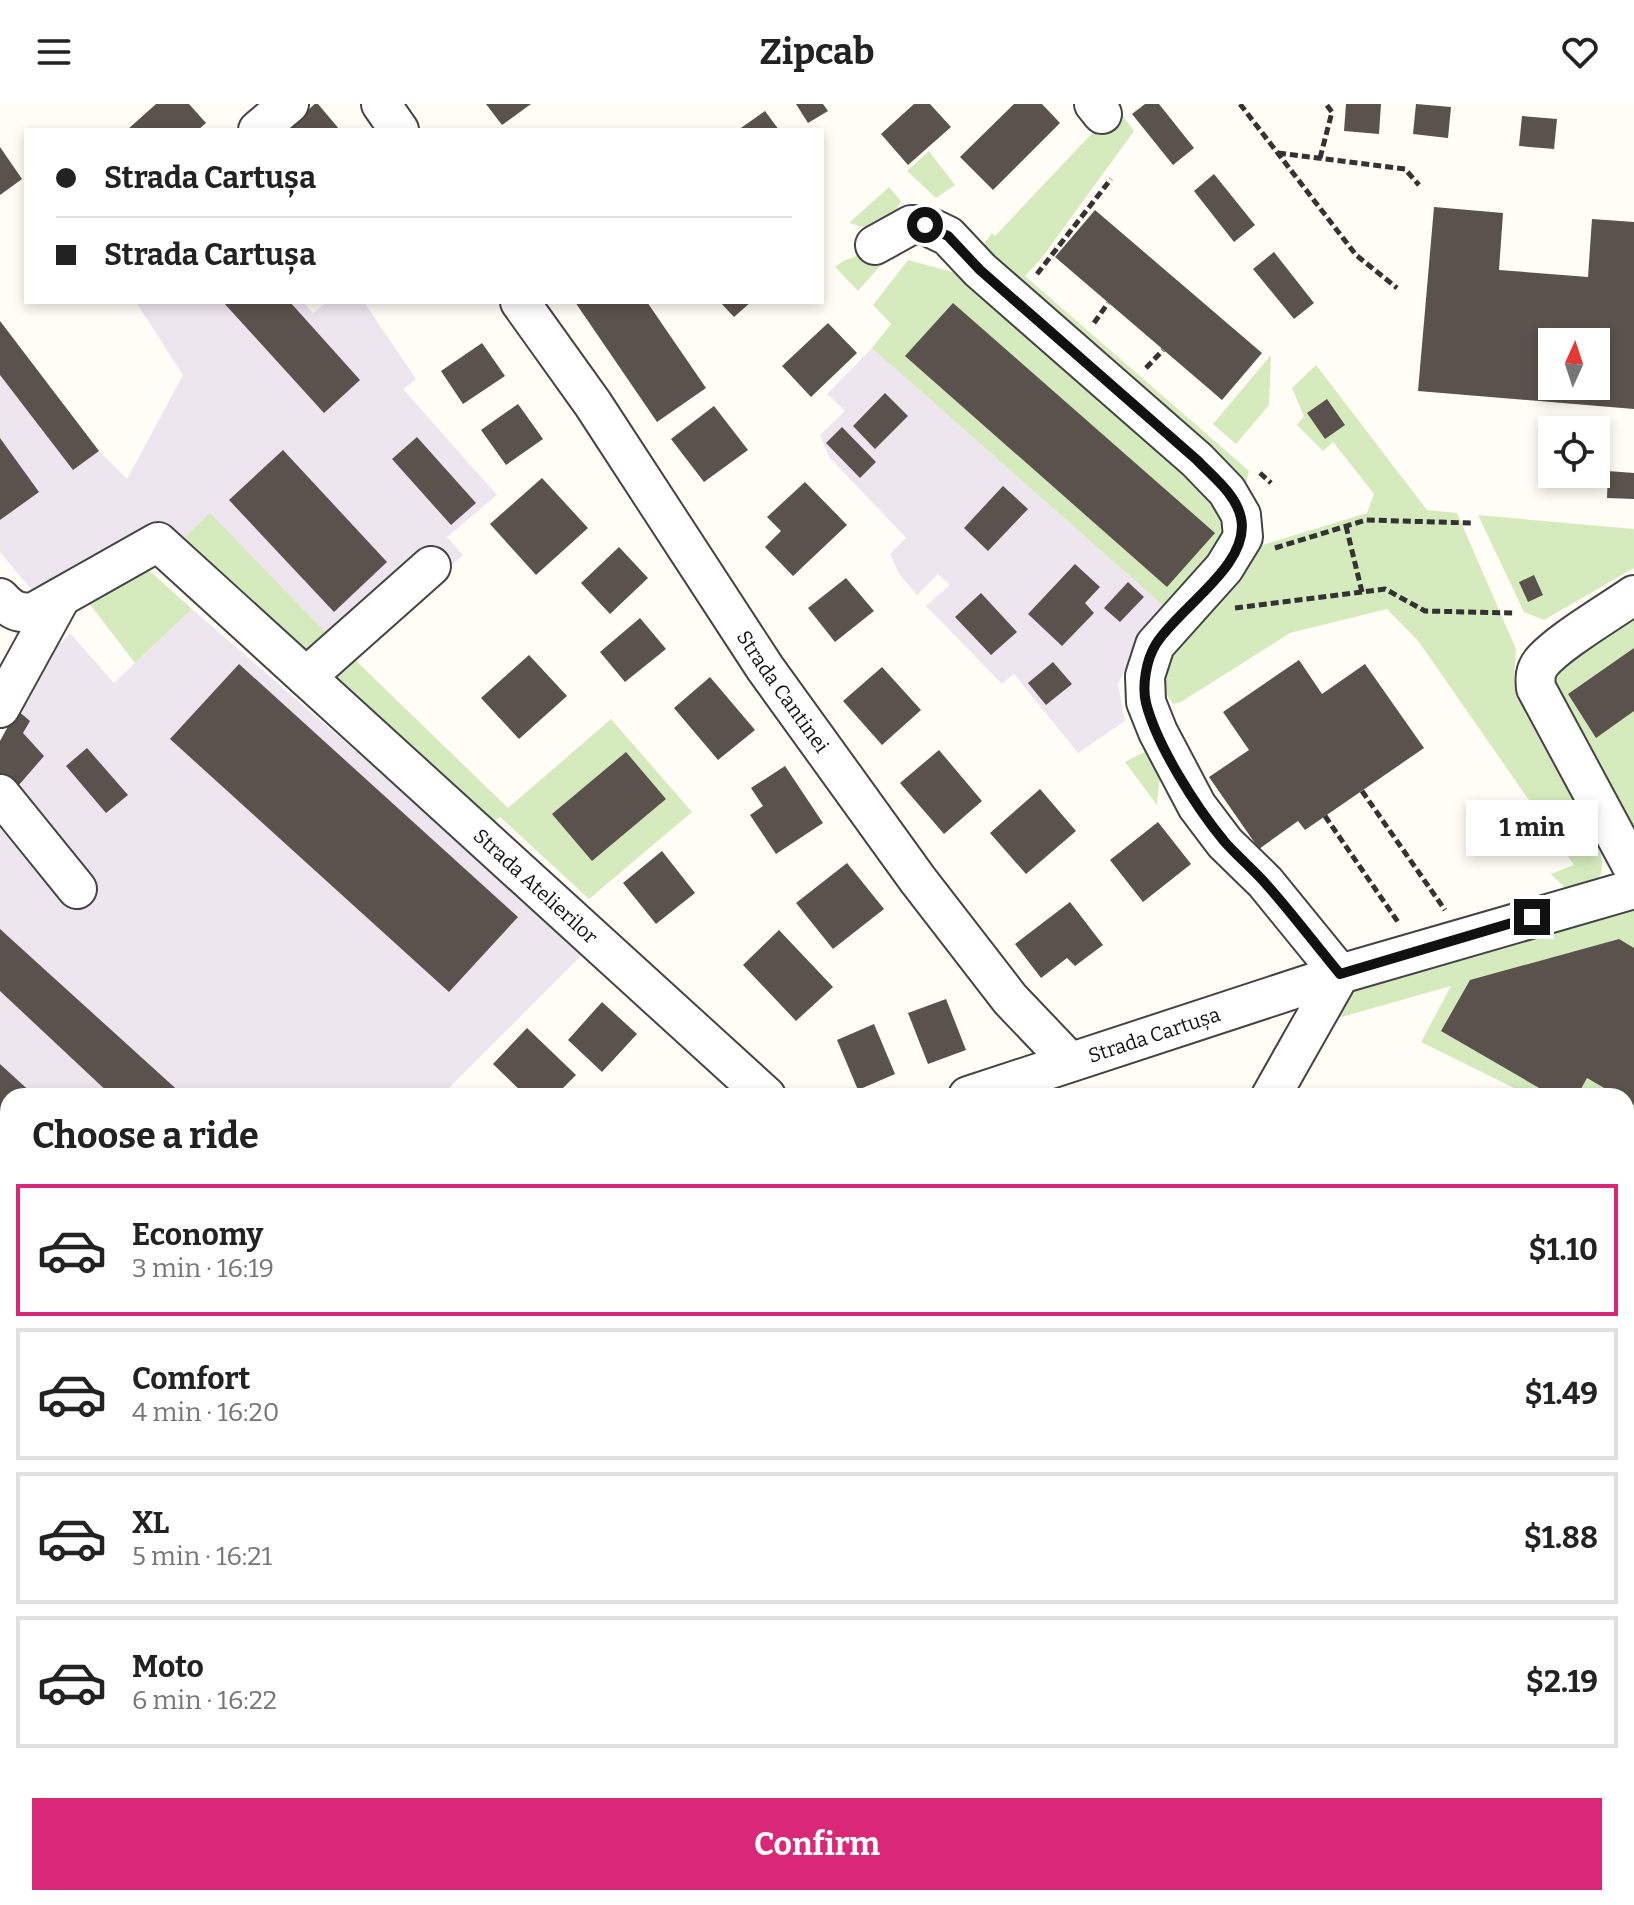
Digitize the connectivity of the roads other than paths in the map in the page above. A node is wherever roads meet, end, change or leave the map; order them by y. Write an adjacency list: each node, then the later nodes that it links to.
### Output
1 (289, 104): 3 (street)
2 (381, 104): 4 (street)
3 (260, 128)
4 (398, 128)
5 (875, 245): 17 (street)
6 (521, 304): 18 (street, Strada Cantinei)
7 (431, 566): 11 (street)
8 (1634, 595): 14 (street)
9 (61, 597): 10 (street); 11 (street, Strada Atelierilor); 12 (street)
10 (0, 598)
11 (306, 677): 19 (street, Strada Atelierilor)
12 (0, 708)
13 (0, 794): 15 (street)
14 (1634, 870)
15 (77, 889)
16 (1634, 889): 17 (street, Strada Cartușa)
17 (1340, 974): 18 (street, Strada Cartușa); 21 (street)
18 (1070, 1062): 20 (street, Strada Cartușa)
19 (757, 1088)
20 (992, 1088)
21 (1276, 1088)

